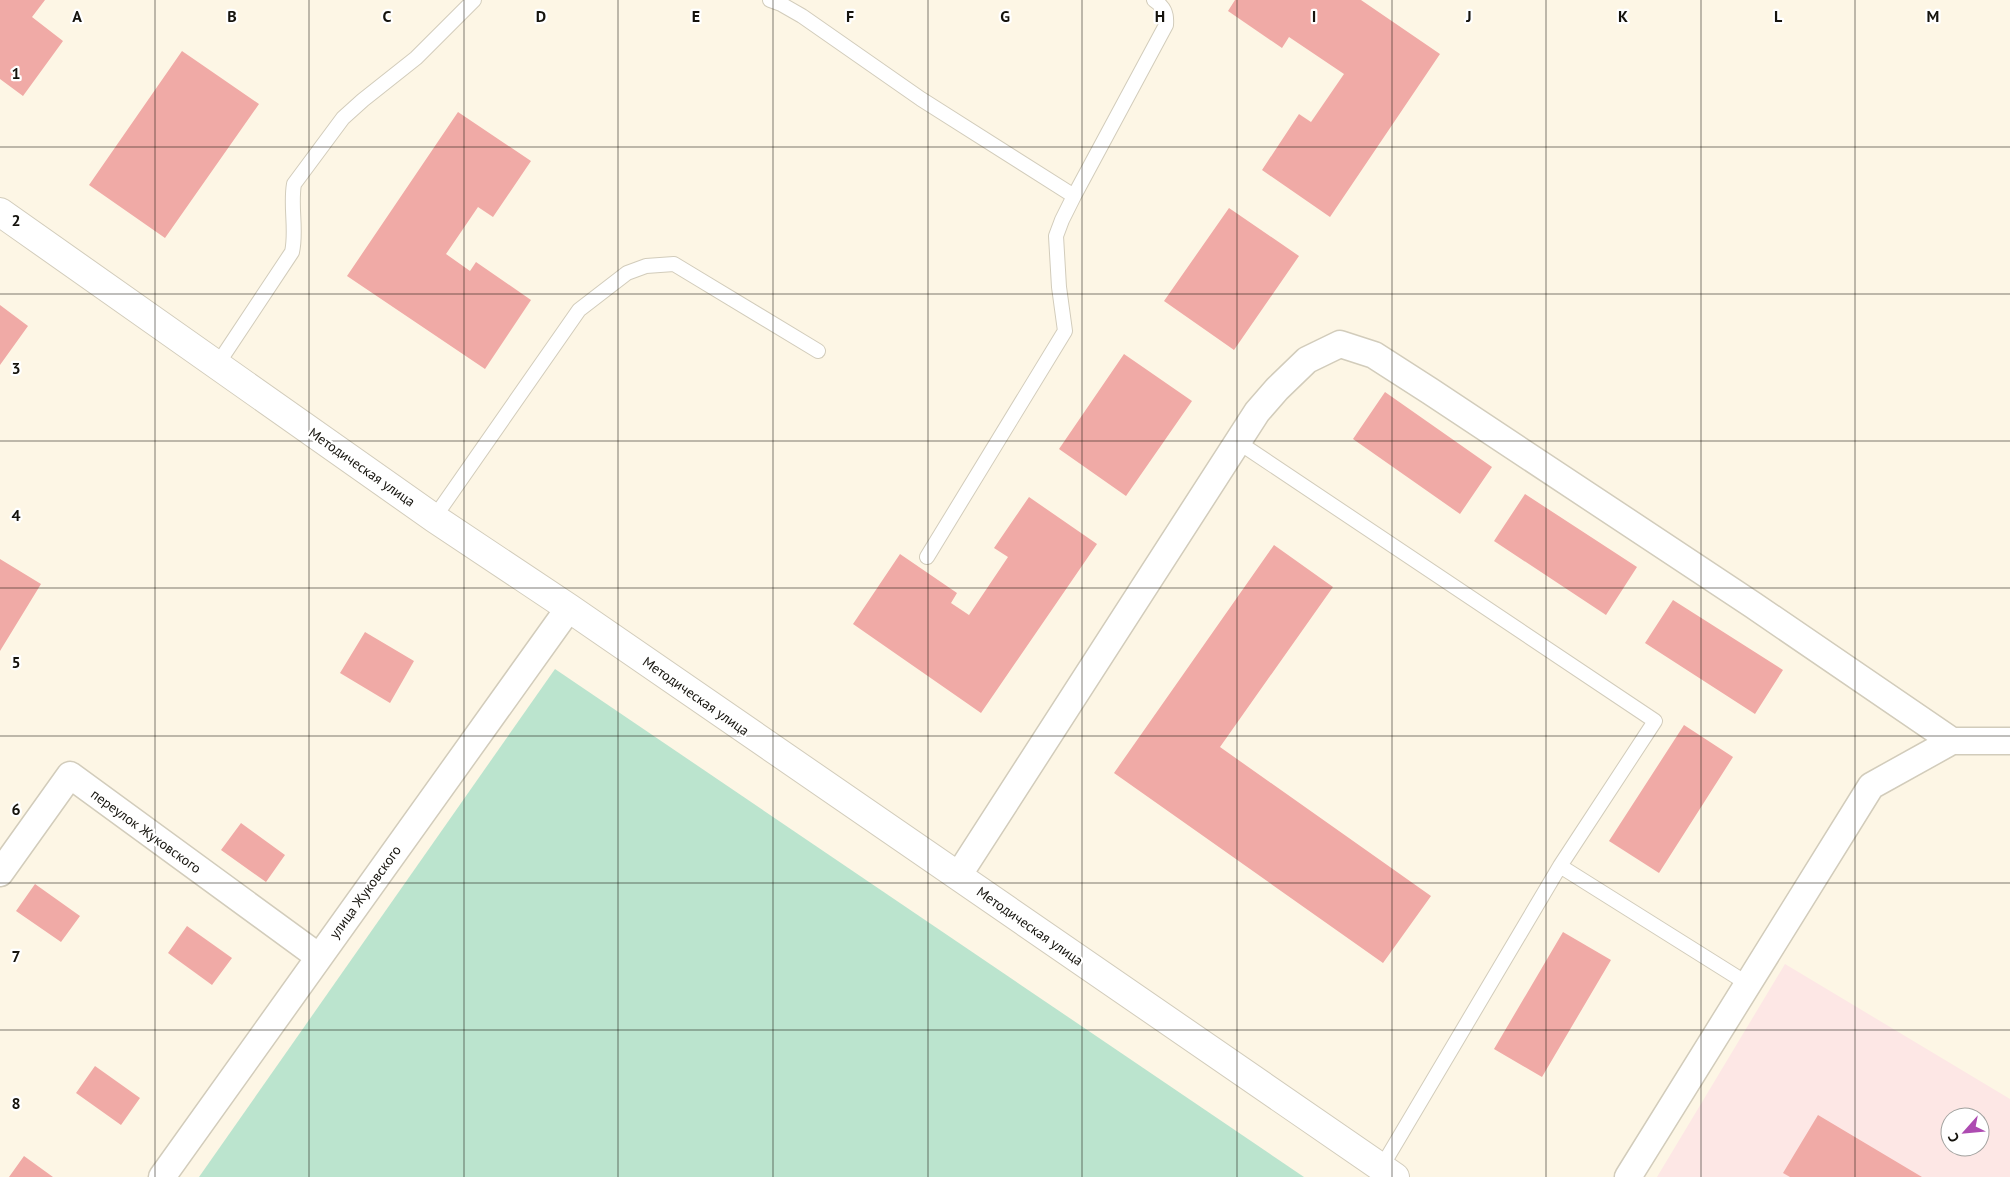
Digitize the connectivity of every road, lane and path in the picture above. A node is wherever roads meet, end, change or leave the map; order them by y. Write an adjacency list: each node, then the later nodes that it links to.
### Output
1 (474, 0): 7 (lane)
2 (770, 0): 4 (lane)
3 (1154, 0): 4 (lane)
4 (1074, 196): 10 (lane)
5 (0, 212): 7 (main road, Методическая улица)
6 (818, 351): 9 (lane)
7 (217, 366): 9 (main road, Методическая улица)
8 (1238, 442): 12 (street); 14 (lane); 16 (street)
9 (434, 518): 11 (main road, Методическая улица)
10 (927, 557)
11 (569, 608): 16 (main road, Методическая улица); 17 (street, улица Жуковского)
12 (1952, 741): 13 (street); 18 (street)
13 (2010, 741)
14 (1560, 866): 18 (lane); 19 (lane)
15 (0, 873): 17 (street, переулок Жуковского)
16 (958, 876): 19 (main road, Методическая улица)
17 (319, 957): 20 (street, улица Жуковского)
18 (1748, 984): 21 (street)
19 (1388, 1172)
20 (162, 1177)
21 (1628, 1177)

